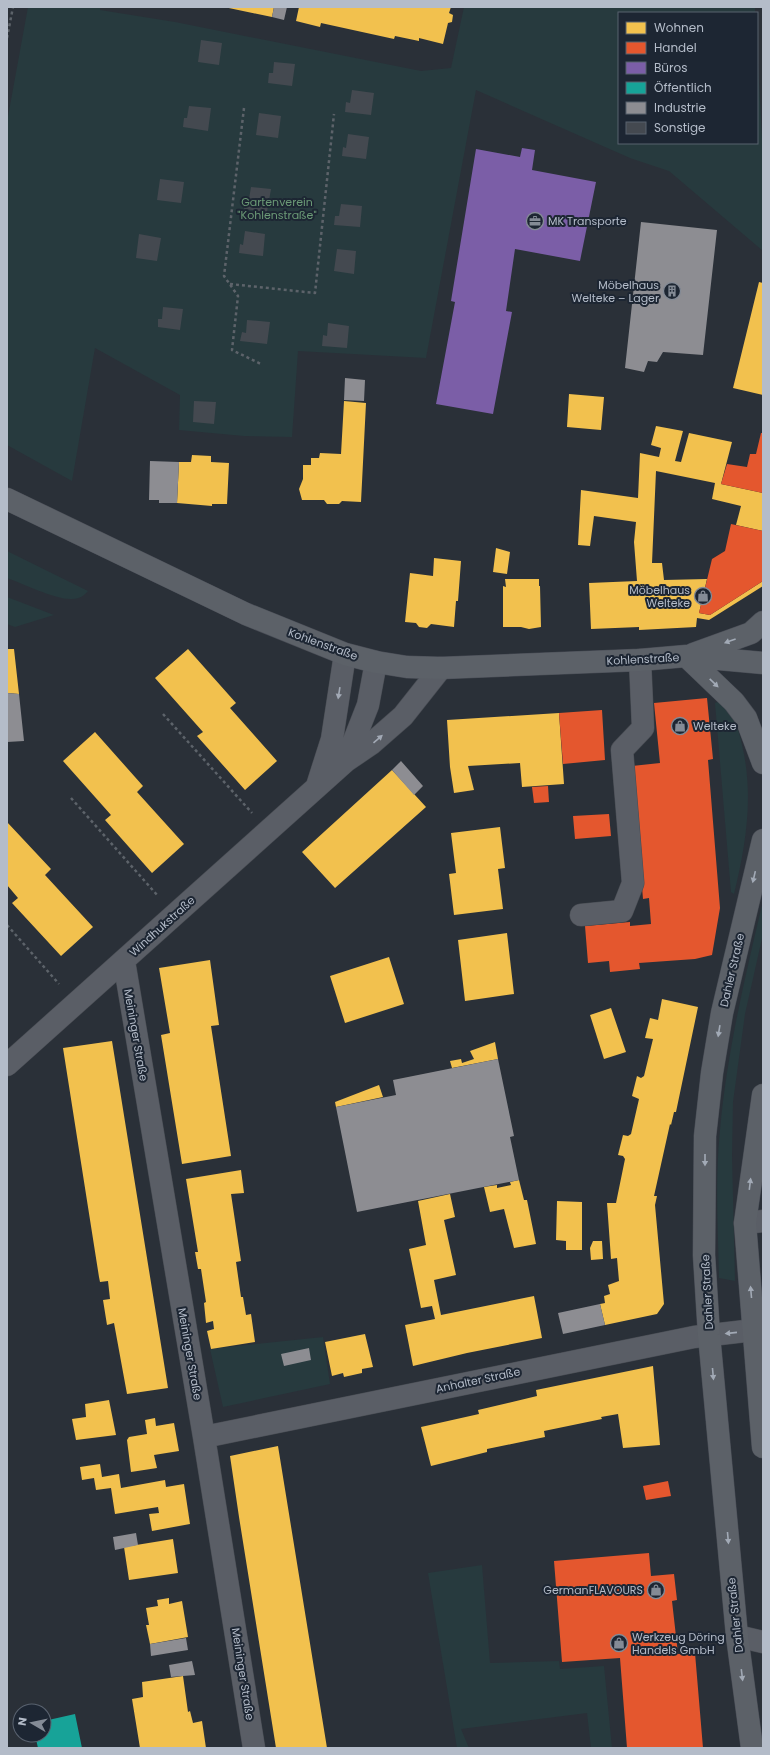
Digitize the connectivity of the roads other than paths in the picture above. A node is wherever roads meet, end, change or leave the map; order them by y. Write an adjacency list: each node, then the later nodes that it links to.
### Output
1 (7, 499): 3 (main road, Kohlenstraße)
2 (763, 622): 4 (main road, one-way to 4)
3 (345, 654): 6 (main road, Kohlenstraße); 11 (street, one-way to 11)
4 (686, 656): 5 (main road, Kohlenstraße); 7 (main road, Kohlenstraße); 10 (main road, one-way to 10)
5 (640, 660): 8 (main road, Kohlenstraße); 13 (street)
6 (376, 662): 8 (main road, Kohlenstraße); 9 (street, Windhukstraße)
7 (763, 663)
8 (441, 668): 9 (street, Windhukstraße, one-way to 8)
9 (346, 760): 11 (street, Windhukstraße)
10 (763, 763)
11 (317, 787): 14 (street, Windhukstraße)
12 (763, 840): 19 (main road, Dahler Straße, one-way to 19)
13 (581, 915)
14 (124, 961): 15 (street, Windhukstraße); 20 (street, Meininger Straße)
15 (7, 1066)
16 (763, 1095): 17 (main road, one-way to 16)
17 (754, 1222): 18 (main road, one-way to 17)
18 (754, 1330): 19 (street, Anhalter Straße, one-way to 19); 21 (main road)
19 (709, 1335): 20 (street, Anhalter Straße); 22 (main road, Dahler Straße, one-way to 22)
20 (204, 1437): 24 (street, Meininger Straße)
21 (763, 1447)
22 (737, 1636): 23 (street); 25 (main road, Dahler Straße, one-way to 25)
23 (763, 1642)
24 (254, 1748)
25 (752, 1748)

